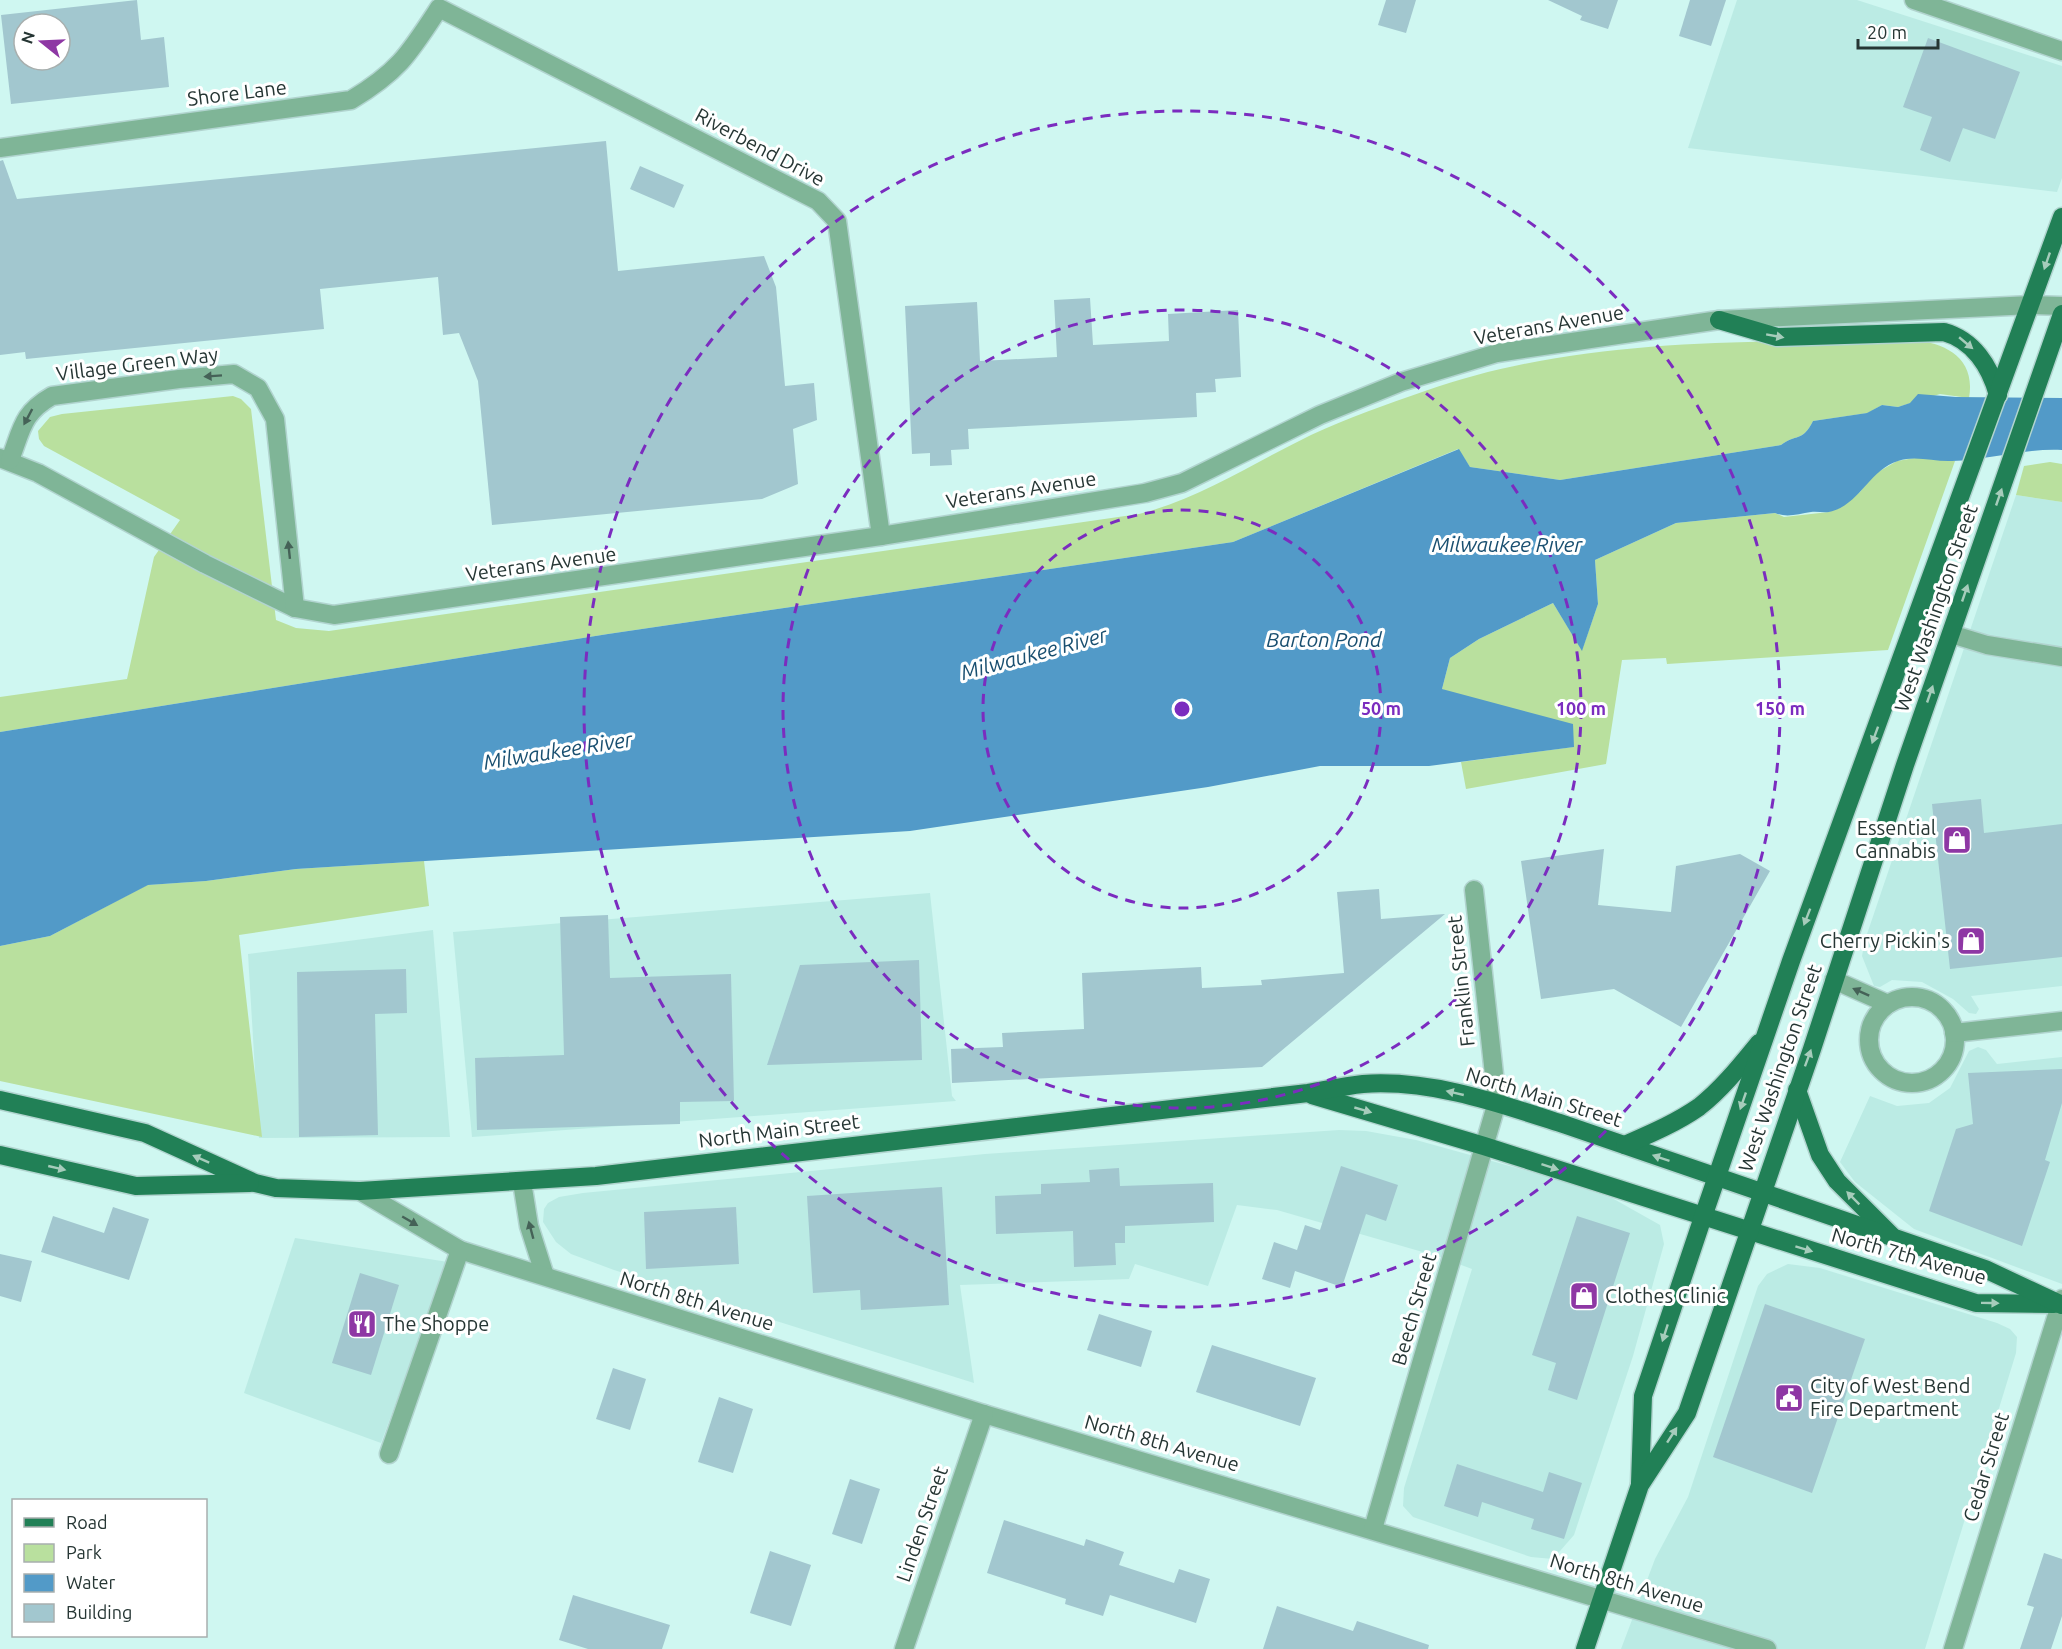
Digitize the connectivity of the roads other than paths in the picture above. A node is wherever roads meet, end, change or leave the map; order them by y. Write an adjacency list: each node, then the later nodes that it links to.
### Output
1 (1914, 0): 3 (street)
2 (439, 8): 4 (street, Shore Lane); 12 (street, Riverbend Drive)
3 (2062, 51)
4 (0, 148)
5 (2062, 217): 6 (main road, West Washington Street, one-way to 6)
6 (2031, 305): 7 (street, Veterans Avenue); 9 (street, Veterans Avenue); 10 (main road, West Washington Street)
7 (2062, 306)
8 (2062, 314): 14 (main road, West Washington Street, one-way to 8)
9 (1719, 320): 10 (main road, one-way to 10); 12 (street, Veterans Avenue)
10 (1998, 385): 21 (main road, West Washington Street, one-way to 21)
11 (5, 459): 13 (street, Veterans Avenue); 13 (street, Village Green Way, one-way to 11)
12 (880, 536): 13 (street, Veterans Avenue)
13 (296, 608)
14 (1951, 634): 15 (street); 17 (main road, West Washington Street, one-way to 14)
15 (2062, 657)
16 (1474, 890): 25 (street, Franklin Street)
17 (1834, 980): 18 (street, one-way to 17); 22 (main road, West Washington Street, one-way to 17)
18 (1888, 1004): 20 (street); 20 (street)
19 (2062, 1021): 20 (street)
20 (1954, 1033)
21 (1766, 1035): 26 (main road); 29 (main road, West Washington Street, one-way to 29)
22 (1797, 1090): 33 (main road, West Washington Street); 36 (main road, one-way to 22)
23 (1308, 1093): 25 (main road, North Main Street, one-way to 23); 27 (main road, North Main Street, one-way to 27); 30 (main road, North Main Street)
24 (0, 1100): 31 (main road, North Main Street, one-way to 24)
25 (1497, 1102): 26 (main road, North Main Street); 27 (street, Beech Street)
26 (1625, 1145): 29 (main road, North Main Street, one-way to 26)
27 (1484, 1146): 34 (main road, North Main Street, one-way to 34); 43 (street, Beech Street)
28 (0, 1155): 31 (main road, North Main Street, one-way to 31)
29 (1716, 1177): 33 (main road, North Main Street); 34 (main road, West Washington Street)
30 (522, 1182): 32 (main road, North Main Street); 38 (street, one-way to 30)
31 (255, 1183): 32 (main road, North Main Street)
32 (360, 1191): 37 (street, North 8th Avenue, one-way to 37)
33 (1761, 1192): 35 (main road, West Washington Street); 36 (main road, North 7th Avenue)
34 (1702, 1217): 35 (main road, North Main Street); 42 (main road, West Washington Street, one-way to 42)
35 (1748, 1231): 39 (main road, North 7th Avenue, one-way to 39); 42 (main road, West Washington Street, one-way to 35)
36 (1895, 1239): 39 (main road, North 7th Avenue)
37 (460, 1250): 38 (street, North 8th Avenue); 41 (street)
38 (544, 1276): 40 (street, North 8th Avenue)
39 (2061, 1303): 48 (street, Cedar Street)
40 (984, 1414): 43 (street, North 8th Avenue); 45 (street, Linden Street)
41 (389, 1454)
42 (1640, 1485): 44 (main road, West Washington Street)
43 (1373, 1529): 44 (street, North 8th Avenue)
44 (1602, 1599): 46 (main road, West Washington Street); 47 (street, North 8th Avenue)
45 (904, 1649)
46 (1585, 1649)
47 (1767, 1649)
48 (1953, 1649)

